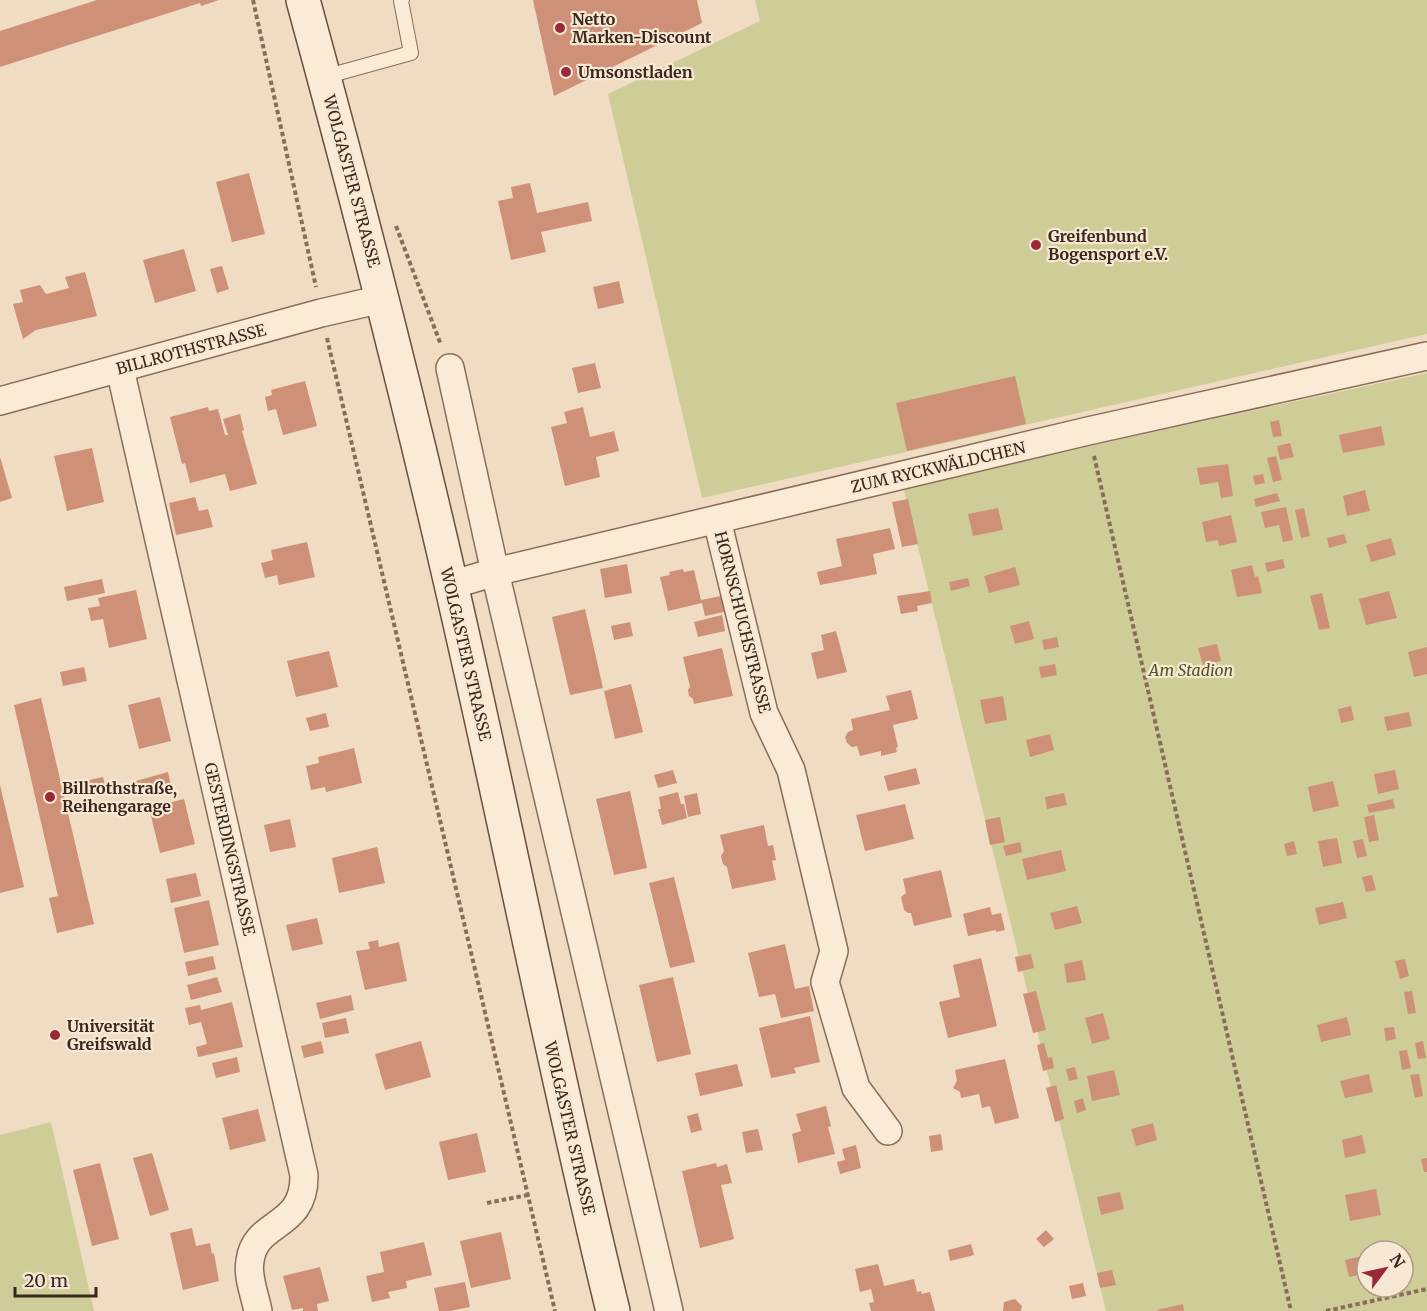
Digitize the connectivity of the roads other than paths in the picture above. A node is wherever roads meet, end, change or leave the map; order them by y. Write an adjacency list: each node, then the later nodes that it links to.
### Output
1 (303, 0): 3 (main road, WOLGASTER STRASSE)
2 (402, 0): 3 (lane)
3 (324, 77): 4 (main road, WOLGASTER STRASSE)
4 (382, 299): 7 (street, BILLROTHSTRASSE); 11 (main road, WOLGASTER STRASSE)
5 (1427, 356): 9 (street, ZUM RYCKWÄLDCHEN)
6 (450, 368): 10 (street)
7 (120, 369): 8 (street, BILLROTHSTRASSE); 13 (street, GESTERDINGSTRASSE)
8 (0, 401)
9 (717, 520): 10 (street, ZUM RYCKWÄLDCHEN); 12 (street, HORNSCHUCHSTRASSE)
10 (495, 572): 11 (street, ZUM RYCKWÄLDCHEN); 15 (street)
11 (451, 585): 14 (main road, WOLGASTER STRASSE)
12 (888, 1131)
13 (258, 1311)
14 (613, 1311)
15 (669, 1311)

